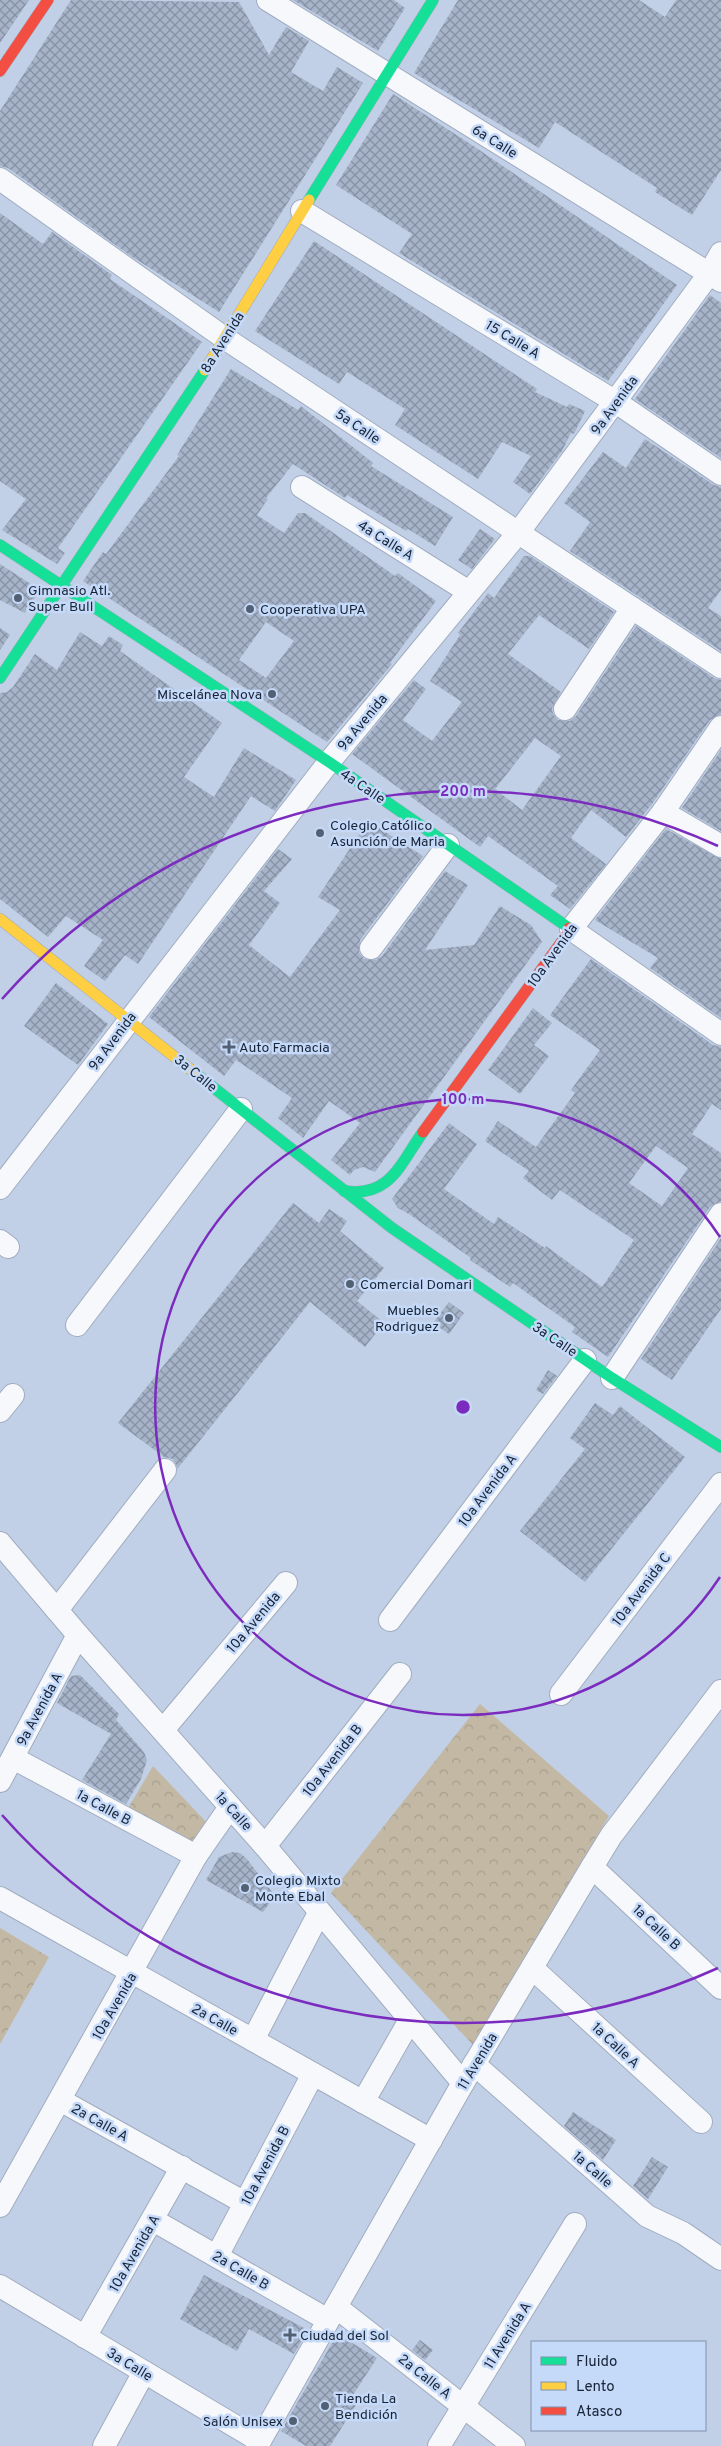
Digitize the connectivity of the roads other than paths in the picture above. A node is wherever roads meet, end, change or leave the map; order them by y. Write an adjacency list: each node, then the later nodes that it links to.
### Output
1 (48, 0): 4 (main road)
2 (268, 0): 5 (street, 6a Calle)
3 (433, 0): 5 (main road, 8a Avenida)
4 (0, 71)
5 (388, 74): 7 (main road, 8a Avenida); 9 (street, 6a Calle)
6 (0, 178): 10 (street, 5a Calle)
7 (302, 211): 10 (main road, 8a Avenida); 11 (street, 15 Calle A)
8 (721, 253): 9 (street, 9a Avenida)
9 (715, 277): 11 (street, 9a Avenida)
10 (226, 339): 14 (street, 5a Calle); 16 (main road, 8a Avenida)
11 (616, 402): 12 (street, 15 Calle A); 14 (street, 9a Avenida)
12 (721, 474)
13 (302, 488): 17 (street, 4a Calle A)
14 (518, 533): 17 (street, 9a Avenida); 18 (street, 5a Calle)
15 (0, 545): 16 (main road, 4a Calle)
16 (61, 586): 20 (main road, 8a Avenida); 23 (main road, 4a Calle)
17 (469, 592): 23 (street, 9a Avenida)
18 (632, 608): 19 (street, 5a Calle); 21 (street)
19 (721, 667)
20 (0, 678)
21 (565, 709)
22 (721, 727): 24 (street, 10a Avenida)
23 (329, 762): 25 (main road, 4a Calle); 30 (street, 9a Avenida)
24 (663, 812): 26 (street); 28 (street, 10a Avenida)
25 (448, 844): 28 (main road, 4a Calle); 29 (street)
26 (721, 846)
27 (0, 919): 30 (main road, 3a Calle)
28 (571, 929): 31 (street, 4a Calle); 33 (main road, 10a Avenida)
29 (371, 948)
30 (128, 1020): 32 (main road, 3a Calle); 34 (street, 9a Avenida)
31 (721, 1034)
32 (241, 1109): 35 (main road, 3a Calle); 38 (street)
33 (385, 1185): 35 (main road); 37 (main road)
34 (0, 1188)
35 (344, 1191): 37 (main road, 3a Calle)
36 (721, 1214): 40 (street)
37 (392, 1228): 39 (main road, 3a Calle)
38 (77, 1325)
39 (585, 1360): 40 (main road, 3a Calle); 47 (street, 10a Avenida A)
40 (612, 1378): 41 (main road, 3a Calle)
41 (721, 1447)
42 (165, 1470): 46 (street)
43 (721, 1484): 51 (street, 10a Avenida C)
44 (0, 1543): 46 (street, 1a Calle)
45 (286, 1583): 52 (street, 10a Avenida)
46 (57, 1610): 48 (street, 1a Calle)
47 (390, 1620)
48 (78, 1636): 52 (street, 1a Calle); 53 (street, 9a Avenida A)
49 (400, 1674): 56 (street, 10a Avenida B)
50 (721, 1691): 58 (street, 11 Avenida)
51 (561, 1694)
52 (163, 1730): 55 (street, 1a Calle)
53 (13, 1758): 54 (street, 9a Avenida A); 57 (street, 1a Calle B)
54 (0, 1781)
55 (230, 1807): 56 (street, 1a Calle); 57 (street, 10a Avenida)
56 (265, 1846): 60 (street, 1a Calle)
57 (196, 1856): 62 (street, 10a Avenida)
58 (592, 1867): 61 (street, 11 Avenida); 63 (street, 1a Calle B)
59 (0, 1898): 62 (street, 2a Calle)
60 (319, 1913): 64 (street, 1a Calle); 65 (street)
61 (532, 1968): 67 (street, 11 Avenida); 70 (street, 1a Calle A)
62 (133, 1972): 65 (street, 2a Calle); 68 (street, 10a Avenida)
63 (721, 1988)
64 (410, 2020): 67 (street, 1a Calle); 69 (street)
65 (253, 2040): 66 (street, 2a Calle)
66 (313, 2074): 69 (street, 2a Calle); 73 (street, 10a Avenida B)
67 (469, 2074): 71 (street, 11 Avenida); 78 (street, 1a Calle)
68 (60, 2100): 72 (street, 2a Calle A); 74 (street, 10a Avenida)
69 (363, 2102): 71 (street, 2a Calle)
70 (701, 2122)
71 (431, 2140): 80 (street, 11 Avenida)
72 (182, 2168): 73 (street, 2a Calle A); 75 (street, 10a Avenida A)
73 (245, 2203): 77 (street, 10a Avenida B)
74 (0, 2206)
75 (153, 2220): 77 (street, 2a Calle B); 81 (street, 10a Avenida A)
76 (575, 2224): 83 (street, 11 Avenida A)
77 (217, 2256): 80 (street, 2a Calle B)
78 (721, 2259)
79 (0, 2286): 81 (street, 3a Calle)
80 (332, 2313): 83 (street, 2a Calle A); 84 (street, 11 Avenida)
81 (85, 2337): 82 (street, 3a Calle)
82 (144, 2372): 84 (street, 3a Calle); 85 (street)
83 (463, 2406): 86 (street, 11 Avenida A); 87 (street, 2a Calle A)
84 (258, 2443)
85 (104, 2446)
86 (438, 2446)
87 (514, 2446)

